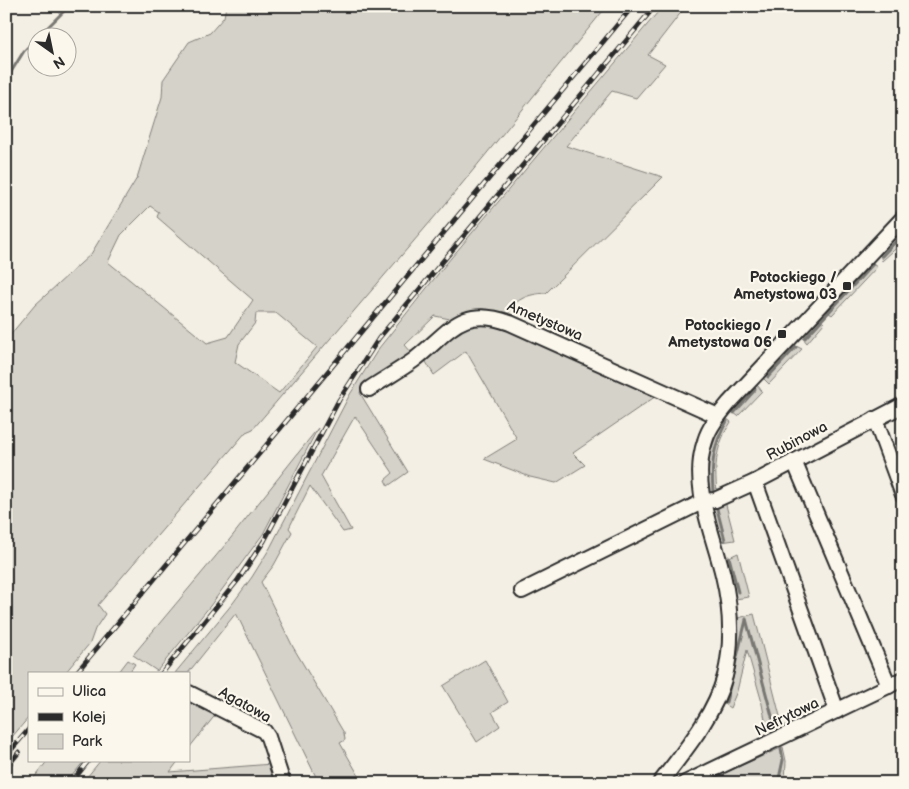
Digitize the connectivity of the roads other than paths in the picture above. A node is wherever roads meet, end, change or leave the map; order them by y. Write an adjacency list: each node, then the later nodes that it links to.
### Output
1 (903, 218): 4 (street)
2 (369, 389): 4 (street, Ametystowa)
3 (903, 405): 5 (street, Rubinowa)
4 (718, 416): 9 (street)
5 (875, 419): 6 (street, Rubinowa); 8 (street)
6 (794, 460): 7 (street, Rubinowa); 12 (street)
7 (755, 482): 9 (street, Rubinowa); 14 (street)
8 (903, 495)
9 (704, 501): 10 (street, Rubinowa); 15 (street)
10 (522, 591)
11 (903, 679): 12 (street, Nefrytowa)
12 (889, 686): 14 (street, Nefrytowa)
13 (190, 693): 16 (street, Agatowa)
14 (837, 711): 17 (street, Nefrytowa)
15 (665, 782)
16 (283, 783)
17 (685, 783)

